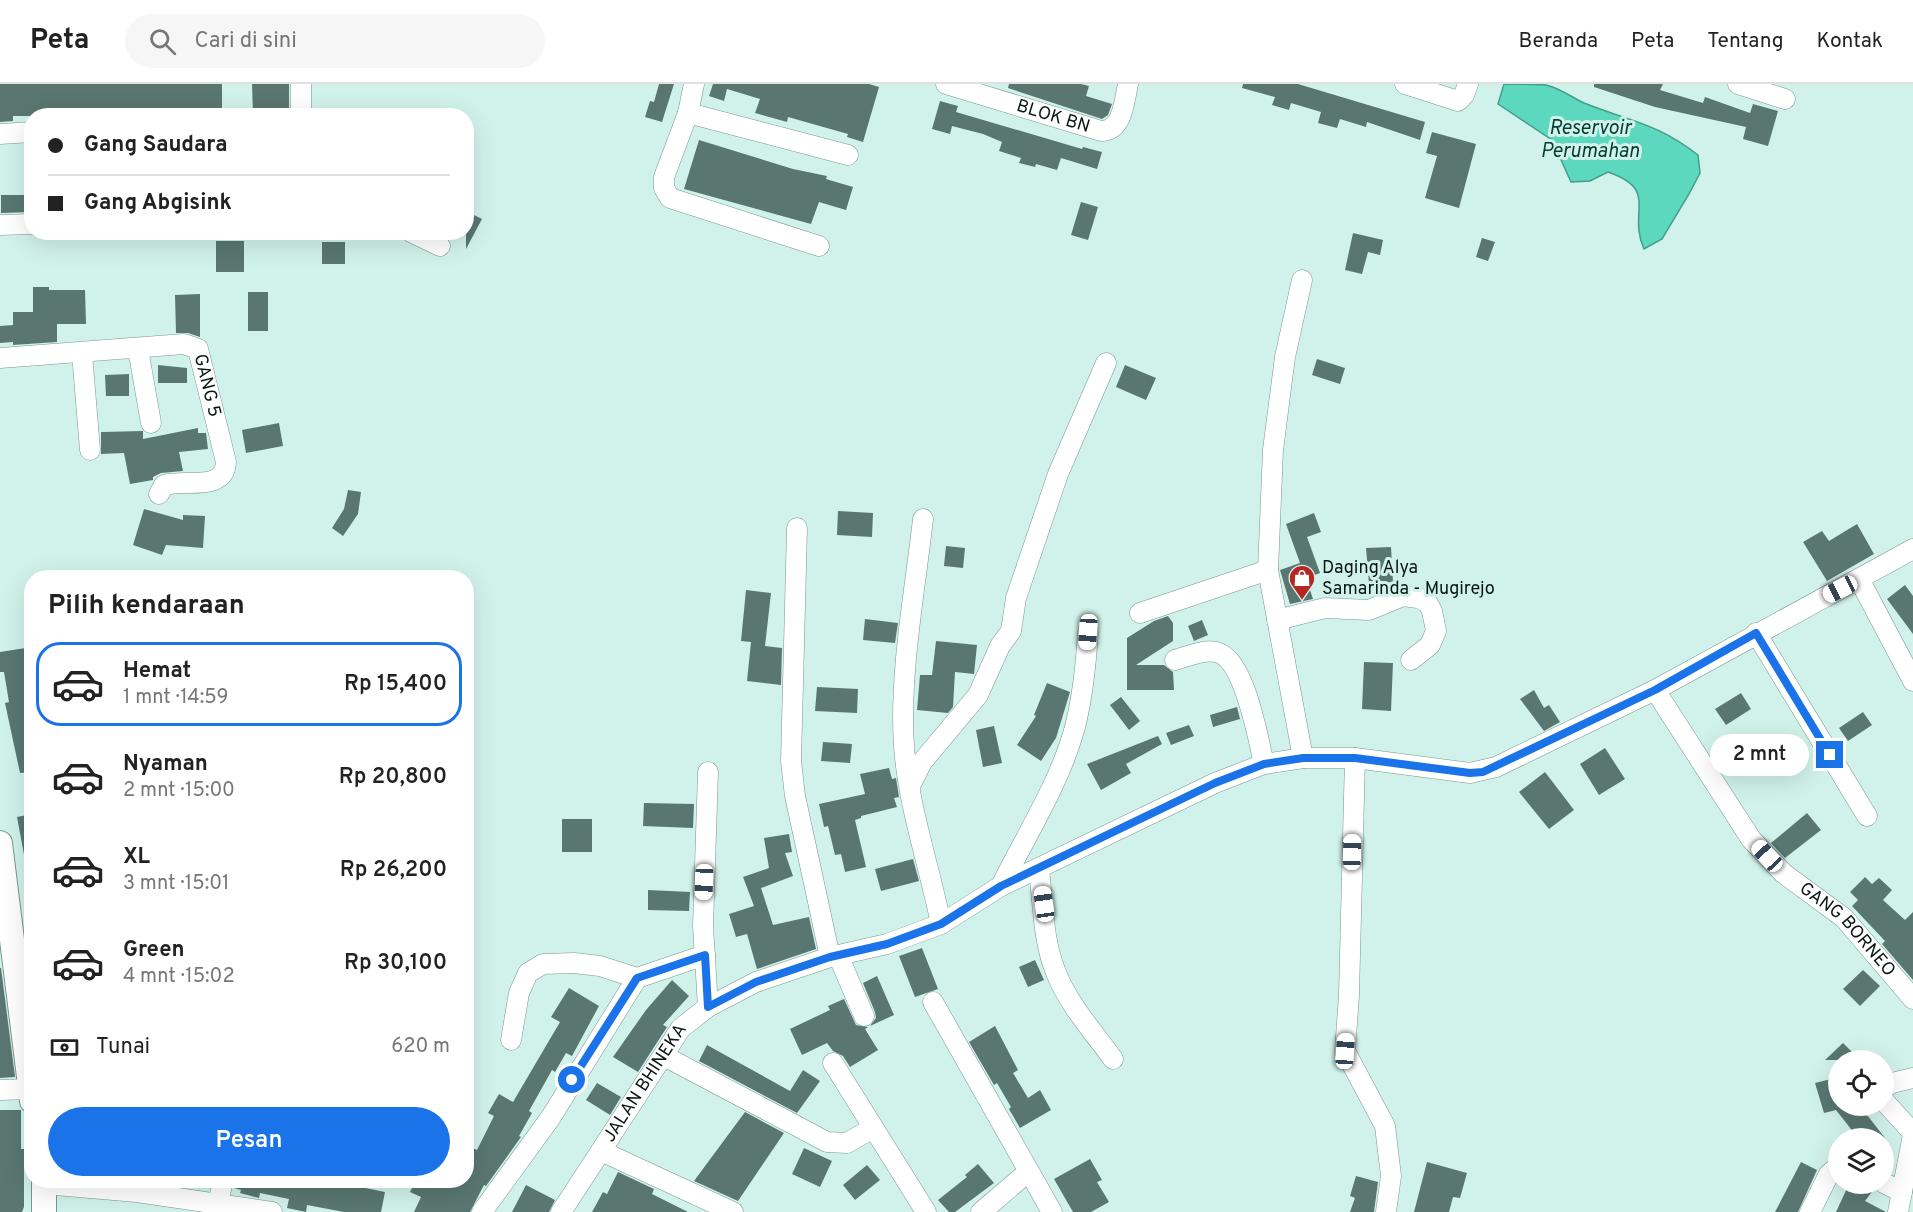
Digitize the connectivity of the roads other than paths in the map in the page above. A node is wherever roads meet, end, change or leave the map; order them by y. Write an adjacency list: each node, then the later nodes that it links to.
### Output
1 (301, 84): 9 (street)
2 (694, 84): 10 (street)
3 (946, 84): 4 (street, BLOK BN)
4 (1128, 84)
5 (1405, 84): 6 (street)
6 (1468, 84)
7 (1738, 84): 8 (street)
8 (1785, 99)
9 (301, 108)
10 (688, 113): 13 (street); 18 (street)
11 (24, 132): 12 (street)
12 (0, 134)
13 (848, 155)
14 (24, 224): 15 (street)
15 (0, 225)
16 (428, 240): 17 (street)
17 (440, 246)
18 (819, 246)
19 (1302, 280): 30 (street)
20 (138, 349): 21 (street, GANG 5); 24 (street); 26 (street, GANG 5)
21 (82, 353): 22 (street, GANG 5); 25 (street)
22 (0, 358)
23 (1106, 363): 44 (street)
24 (151, 423)
25 (90, 450)
26 (159, 494)
27 (923, 519): 44 (street)
28 (797, 528): 51 (street)
29 (1913, 549): 31 (street, JALAN BHINEKA)
30 (1268, 570): 32 (street); 33 (street)
31 (1859, 579): 35 (street, JALAN BHINEKA); 38 (street)
32 (1140, 613)
33 (1277, 621): 37 (street); 40 (street)
34 (1088, 632): 48 (street)
35 (1756, 633): 39 (street, JALAN BHINEKA); 45 (street)
36 (1175, 660): 42 (street)
37 (1411, 660)
38 (1913, 681)
39 (1655, 690): 41 (street, JALAN BHINEKA); 53 (street, GANG BORNEO)
40 (1303, 758): 41 (street, JALAN BHINEKA); 42 (street, JALAN BHINEKA)
41 (1355, 758): 85 (street)
42 (1264, 764): 47 (street, JALAN BHINEKA)
43 (708, 772): 50 (street)
44 (910, 786): 49 (street)
45 (1867, 816)
46 (0, 843): 57 (street)
47 (1039, 870): 48 (street, JALAN BHINEKA); 60 (street)
48 (1001, 886): 49 (street, JALAN BHINEKA)
49 (941, 924): 51 (street, JALAN BHINEKA)
50 (705, 955): 52 (street); 55 (street)
51 (834, 956): 55 (street, JALAN BHINEKA); 56 (street)
52 (637, 978): 58 (street); 79 (street)
53 (1913, 999)
54 (933, 1002): 70 (street)
55 (708, 1007): 59 (street, JALAN BHINEKA)
56 (864, 1016)
57 (24, 1038)
58 (511, 1040)
59 (664, 1056): 67 (street); 69 (street, JALAN BHINEKA)
60 (1113, 1059)
61 (833, 1063): 67 (street)
62 (1913, 1078): 63 (street)
63 (1894, 1083)
64 (0, 1090): 65 (street)
65 (24, 1094)
66 (1894, 1112): 68 (street)
67 (873, 1128): 82 (street)
68 (1913, 1134): 75 (street)
69 (601, 1151): 80 (street, JALAN BHINEKA); 81 (street)
70 (1028, 1172): 83 (street); 84 (street)
71 (1828, 1176): 86 (street)
72 (44, 1188): 77 (street)
73 (100, 1188): 76 (street)
74 (221, 1188): 76 (street)
75 (1903, 1202)
76 (218, 1204): 78 (street)
77 (44, 1212)
78 (272, 1212)
79 (482, 1212)
80 (561, 1212)
81 (733, 1212)
82 (926, 1212)
83 (981, 1212)
84 (1052, 1212)
85 (1386, 1212)
86 (1810, 1212)

